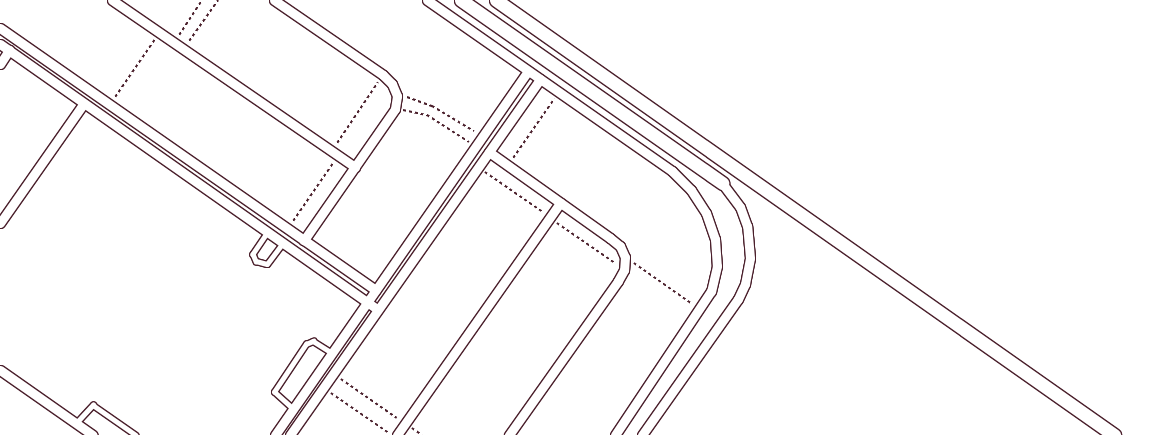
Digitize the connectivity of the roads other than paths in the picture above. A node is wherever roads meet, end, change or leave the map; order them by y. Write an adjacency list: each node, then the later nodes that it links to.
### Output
1 (112, 0): 14 (street)
2 (274, 0): 14 (street)
3 (427, 0): 10 (street)
4 (461, 0): 15 (street)
5 (496, 0): 36 (street)
6 (0, 28): 19 (street)
7 (0, 44): 8 (street)
8 (10, 50): 9 (street); 12 (street)
9 (0, 64)
10 (528, 71): 11 (street); 21 (street)
11 (540, 79): 13 (street); 34 (street)
12 (84, 103): 17 (street); 18 (street)
13 (488, 152): 16 (street); 23 (street)
14 (355, 167): 19 (street)
15 (722, 183): 35 (street)
16 (560, 203): 32 (street); 33 (street)
17 (0, 223)
18 (268, 232): 20 (street); 20 (lane)
19 (304, 240): 21 (street)
20 (284, 243): 22 (street)
21 (376, 290): 22 (street)
22 (367, 302): 23 (street); 24 (street)
23 (377, 309): 31 (street)
24 (332, 353): 26 (street); 26 (lane)
25 (0, 370): 27 (street)
26 (293, 409): 30 (street)
27 (76, 423): 28 (street); 29 (lane)
28 (93, 435)
29 (136, 435)
30 (275, 435)
31 (290, 435)
32 (397, 435)
33 (509, 435)
34 (615, 435)
35 (642, 435)
36 (1114, 435)

